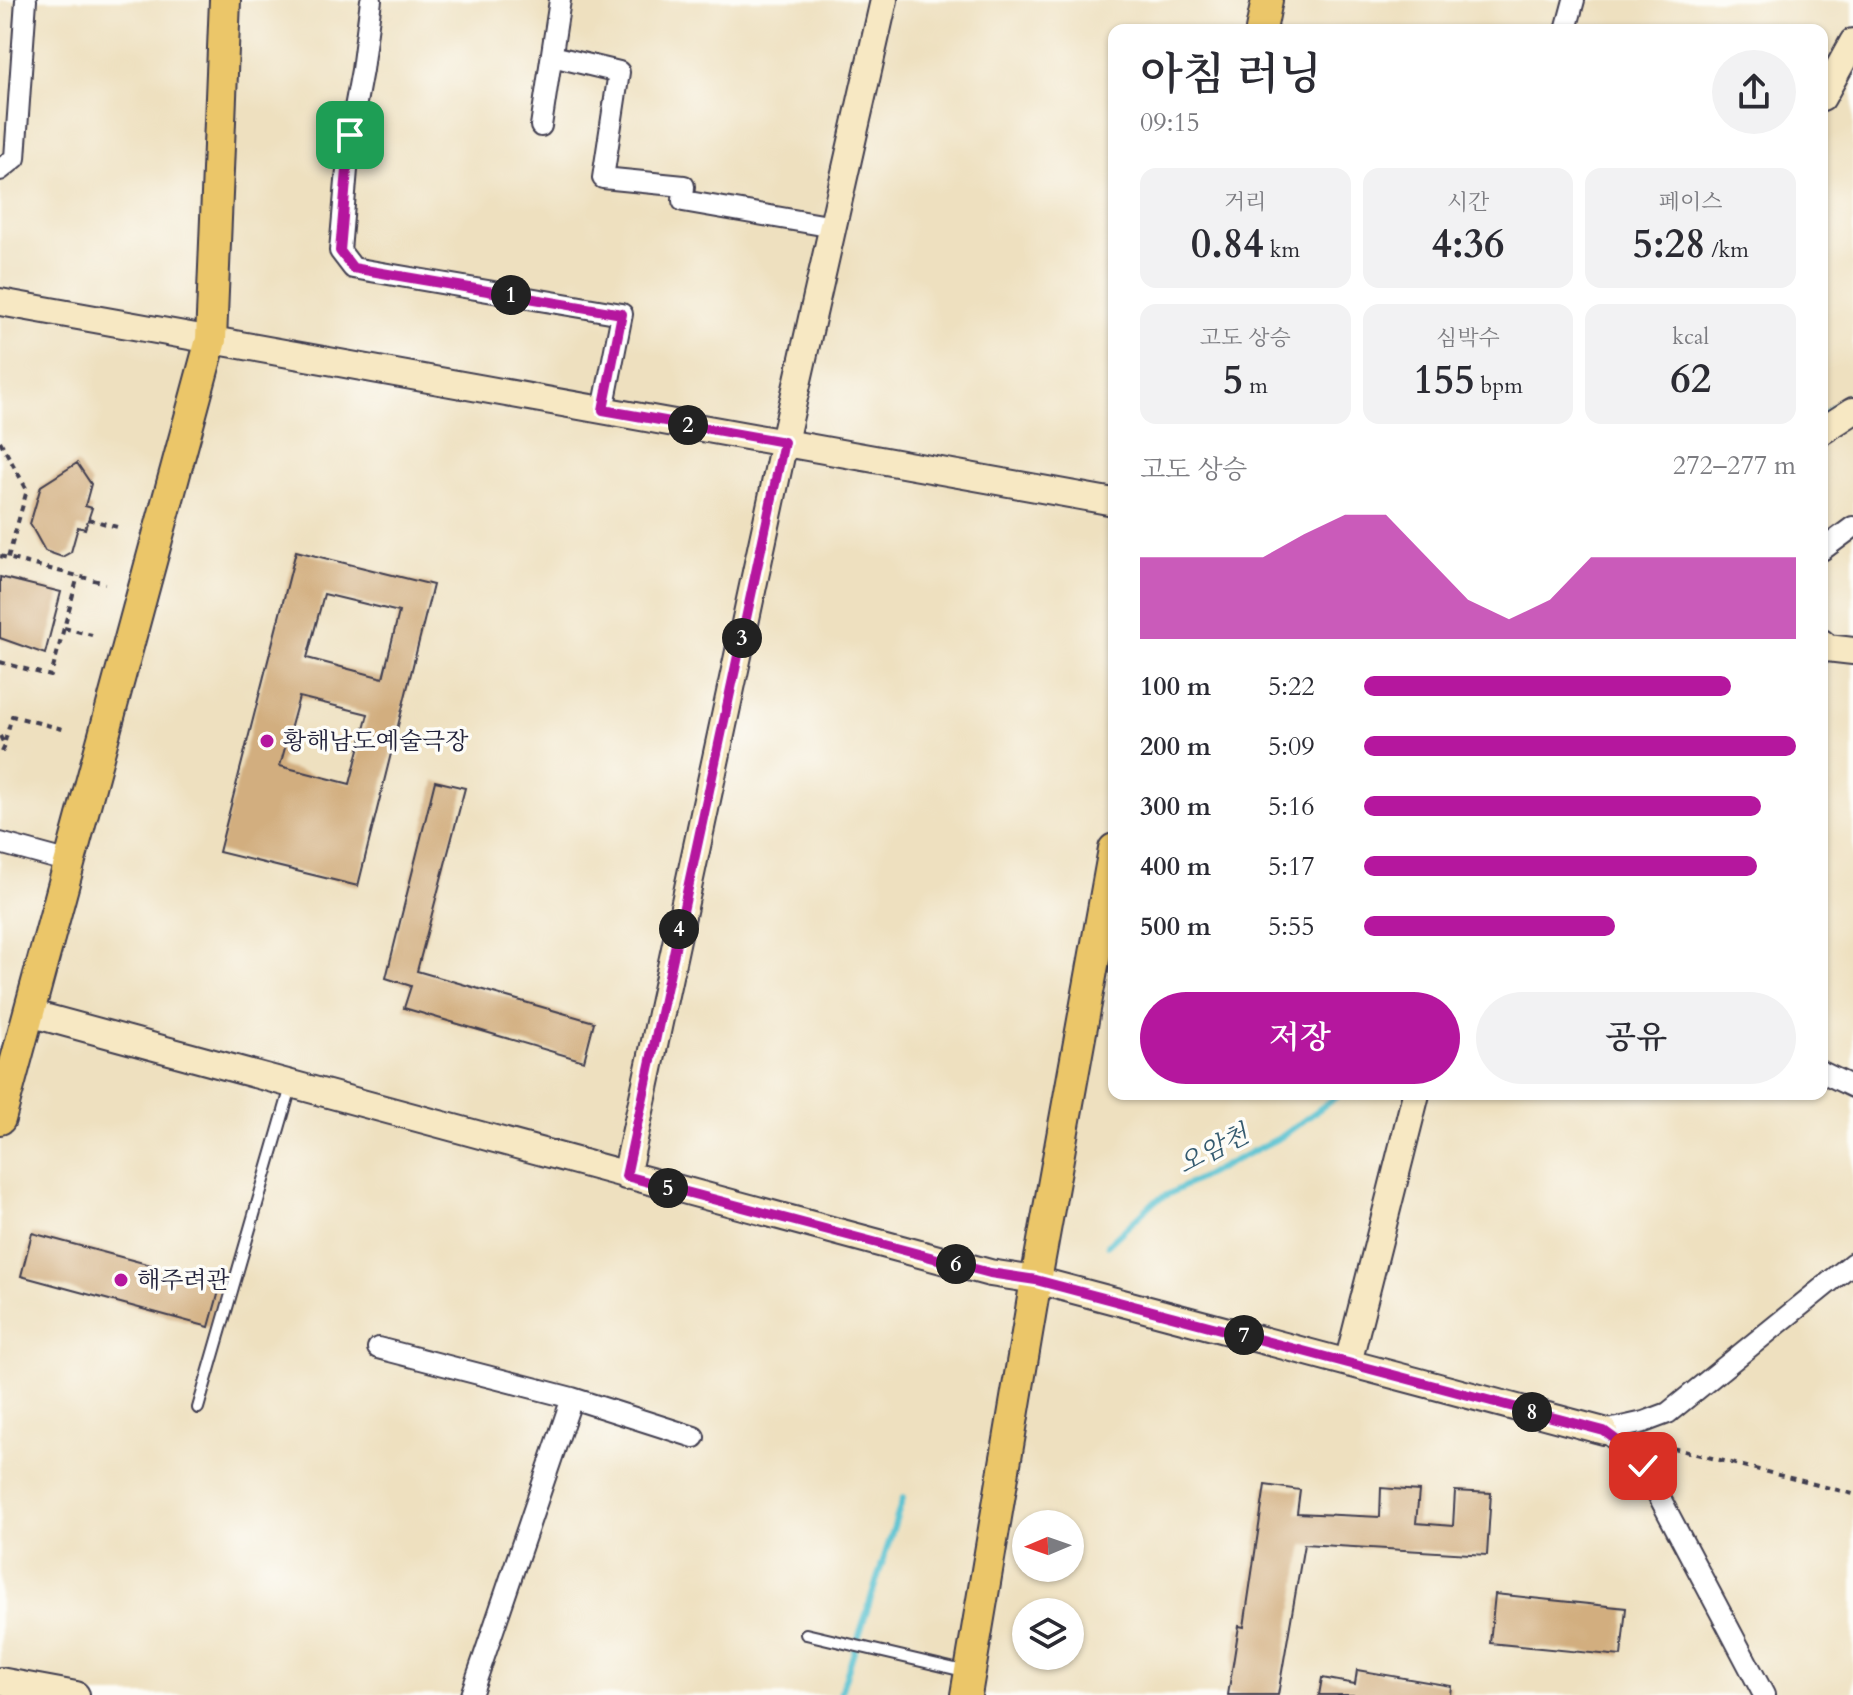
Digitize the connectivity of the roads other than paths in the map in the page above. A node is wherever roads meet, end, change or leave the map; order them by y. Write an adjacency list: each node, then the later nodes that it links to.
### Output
1 (26, 0): 14 (street)
2 (225, 0): 17 (main road)
3 (371, 0): 18 (street)
4 (560, 0): 11 (street)
5 (884, 0): 15 (street)
6 (1267, 0): 8 (main road)
7 (1574, 0): 9 (street)
8 (1262, 24)
9 (1568, 24)
10 (1853, 42): 12 (street)
11 (552, 56): 13 (street); 15 (street)
12 (1828, 87)
13 (541, 126)
14 (0, 170)
15 (834, 227): 21 (street)
16 (0, 302): 17 (street)
17 (211, 340): 18 (street); 28 (main road)
18 (603, 410): 21 (street)
19 (1853, 411): 20 (street)
20 (1828, 427)
21 (784, 442): 22 (street); 36 (street)
22 (1108, 501)
23 (1853, 527): 24 (street)
24 (1828, 546)
25 (1828, 648): 26 (street)
26 (1853, 651)
27 (0, 843): 28 (street)
28 (70, 862): 30 (main road)
29 (1108, 882): 38 (main road)
30 (29, 1013): 32 (street); 35 (main road)
31 (1828, 1075): 33 (street)
32 (291, 1085): 36 (street); 42 (lane)
33 (1853, 1087)
34 (1414, 1100): 40 (street)
35 (0, 1119)
36 (626, 1176): 38 (street)
37 (1853, 1263): 43 (street)
38 (1036, 1280): 40 (street); 47 (main road)
39 (378, 1348): 41 (street)
40 (1348, 1363): 43 (street)
41 (572, 1398): 44 (street); 49 (street)
42 (198, 1408)
43 (1604, 1431): 50 (street)
44 (694, 1437)
45 (806, 1634): 47 (lane)
46 (0, 1681): 48 (street)
47 (968, 1684)
48 (76, 1695)
49 (471, 1695)
50 (1764, 1695)

